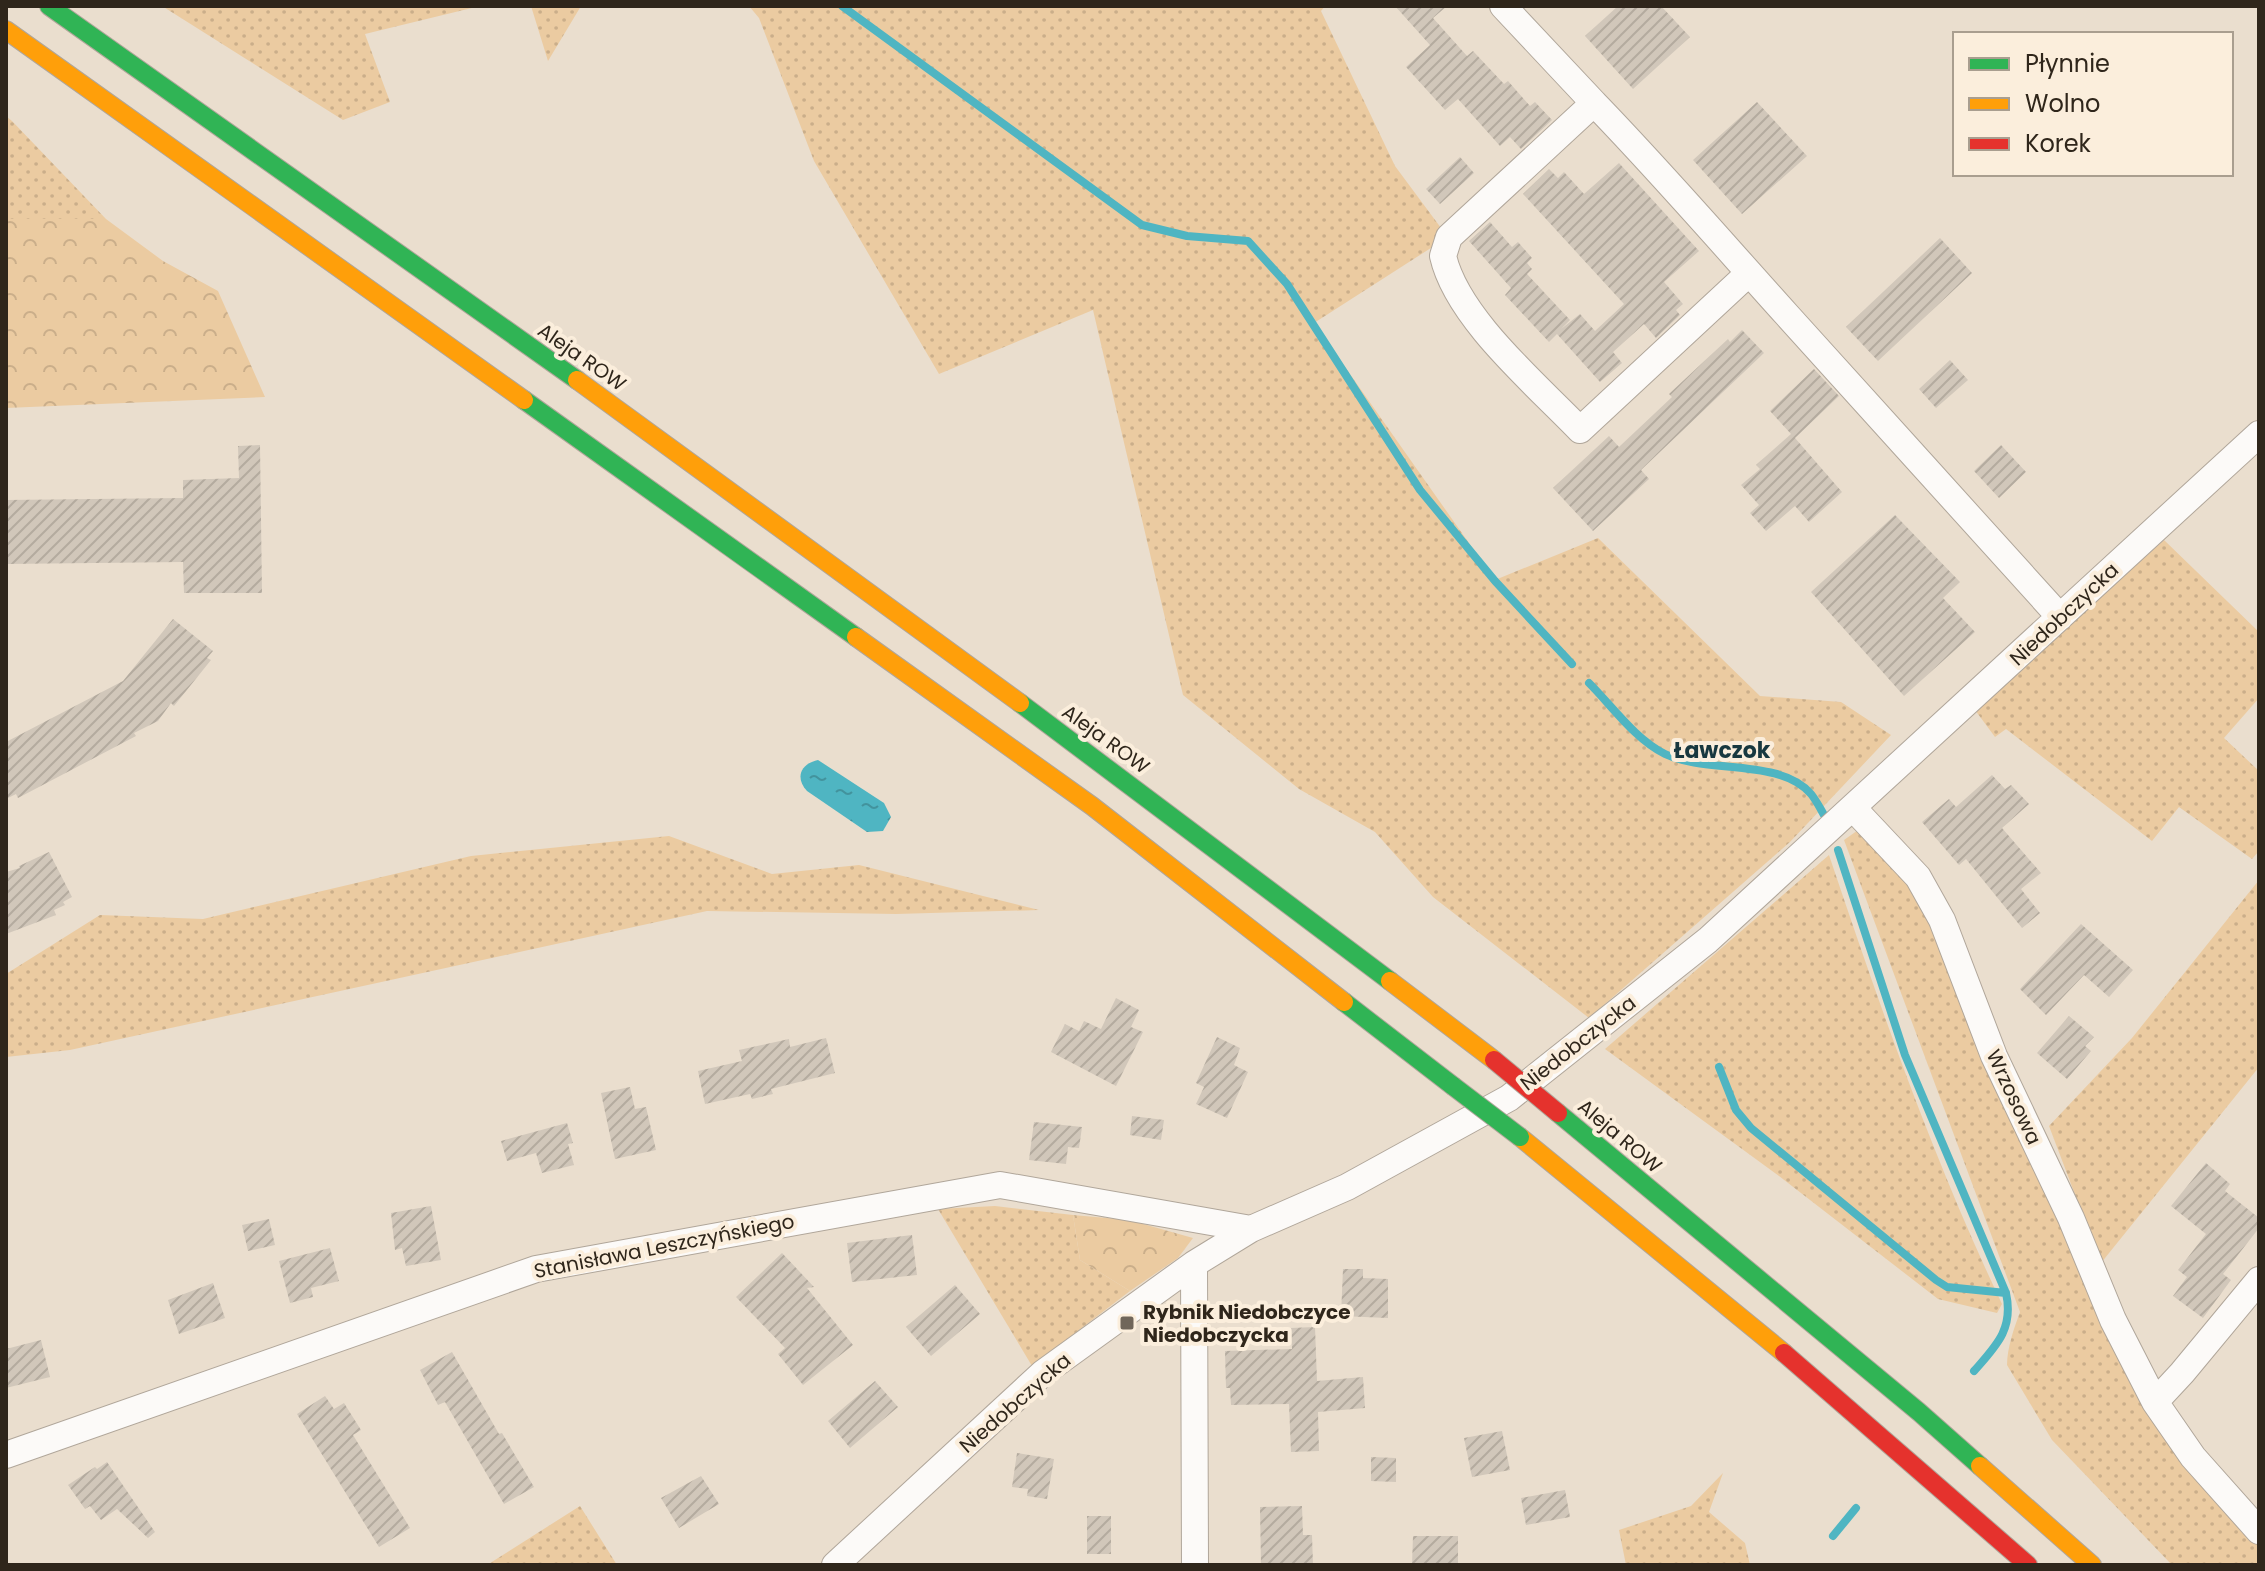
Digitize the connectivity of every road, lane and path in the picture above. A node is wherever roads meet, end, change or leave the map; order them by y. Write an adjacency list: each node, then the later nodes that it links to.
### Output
1 (49, 6): 18 (main road, Aleja ROW, bridge)
2 (1503, 6): 4 (street)
3 (6, 30): 17 (main road, bridge)
4 (1594, 103): 5 (street); 5 (street)
5 (1749, 273): 7 (street)
6 (2259, 434): 7 (street, Niedobczycka)
7 (2060, 617): 8 (street, Niedobczycka)
8 (1853, 808): 9 (street, Niedobczycka); 12 (street, Wrzosowa)
9 (1251, 1229): 10 (street, Niedobczycka); 13 (street, Stanisława Leszczyńskiego)
10 (1194, 1264): 15 (street, Niedobczycka); 16 (street)
11 (2259, 1280): 12 (street)
12 (2155, 1402): 14 (street, Wrzosowa)
13 (6, 1455)
14 (2259, 1531)
15 (835, 1565)
16 (1195, 1565)
17 (2028, 1565)
18 (2092, 1565)

